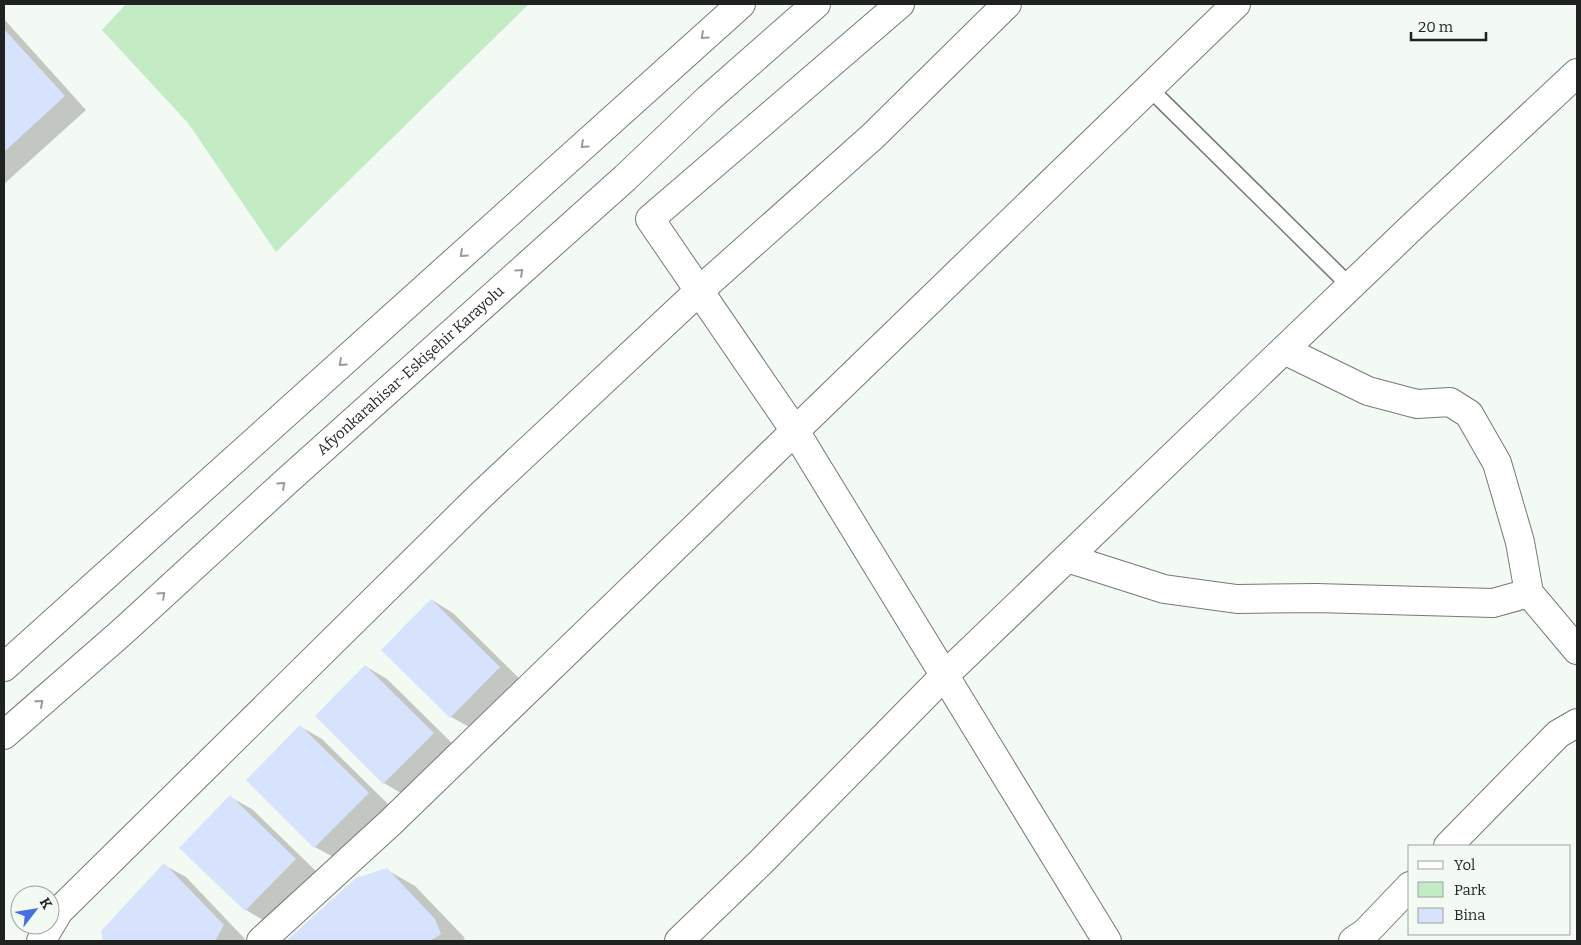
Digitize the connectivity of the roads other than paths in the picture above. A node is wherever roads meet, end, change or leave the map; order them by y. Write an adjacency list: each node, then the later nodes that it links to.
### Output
1 (740, 4): 15 (main road, one-way to 15)
2 (816, 4): 18 (main road, Afyonkarahisar-Eskişehir Karayolu, one-way to 2)
3 (900, 4): 9 (main road)
4 (1007, 4): 9 (main road)
5 (1236, 4): 7 (main road)
6 (1577, 73): 8 (main road)
7 (1149, 88): 8 (lane); 11 (main road)
8 (1350, 286): 10 (main road)
9 (699, 291): 11 (main road); 21 (main road)
10 (1284, 350): 12 (main road); 13 (main road)
11 (794, 431): 16 (main road); 22 (main road)
12 (1067, 558): 13 (main road); 16 (main road)
13 (1529, 592): 14 (main road)
14 (1577, 650)
15 (4, 667)
16 (945, 675): 23 (main road); 24 (main road)
17 (1577, 723): 19 (main road)
18 (4, 735)
19 (1449, 845)
20 (1408, 888): 25 (main road)
21 (42, 941)
22 (261, 941)
23 (679, 941)
24 (1107, 941)
25 (1353, 941)

